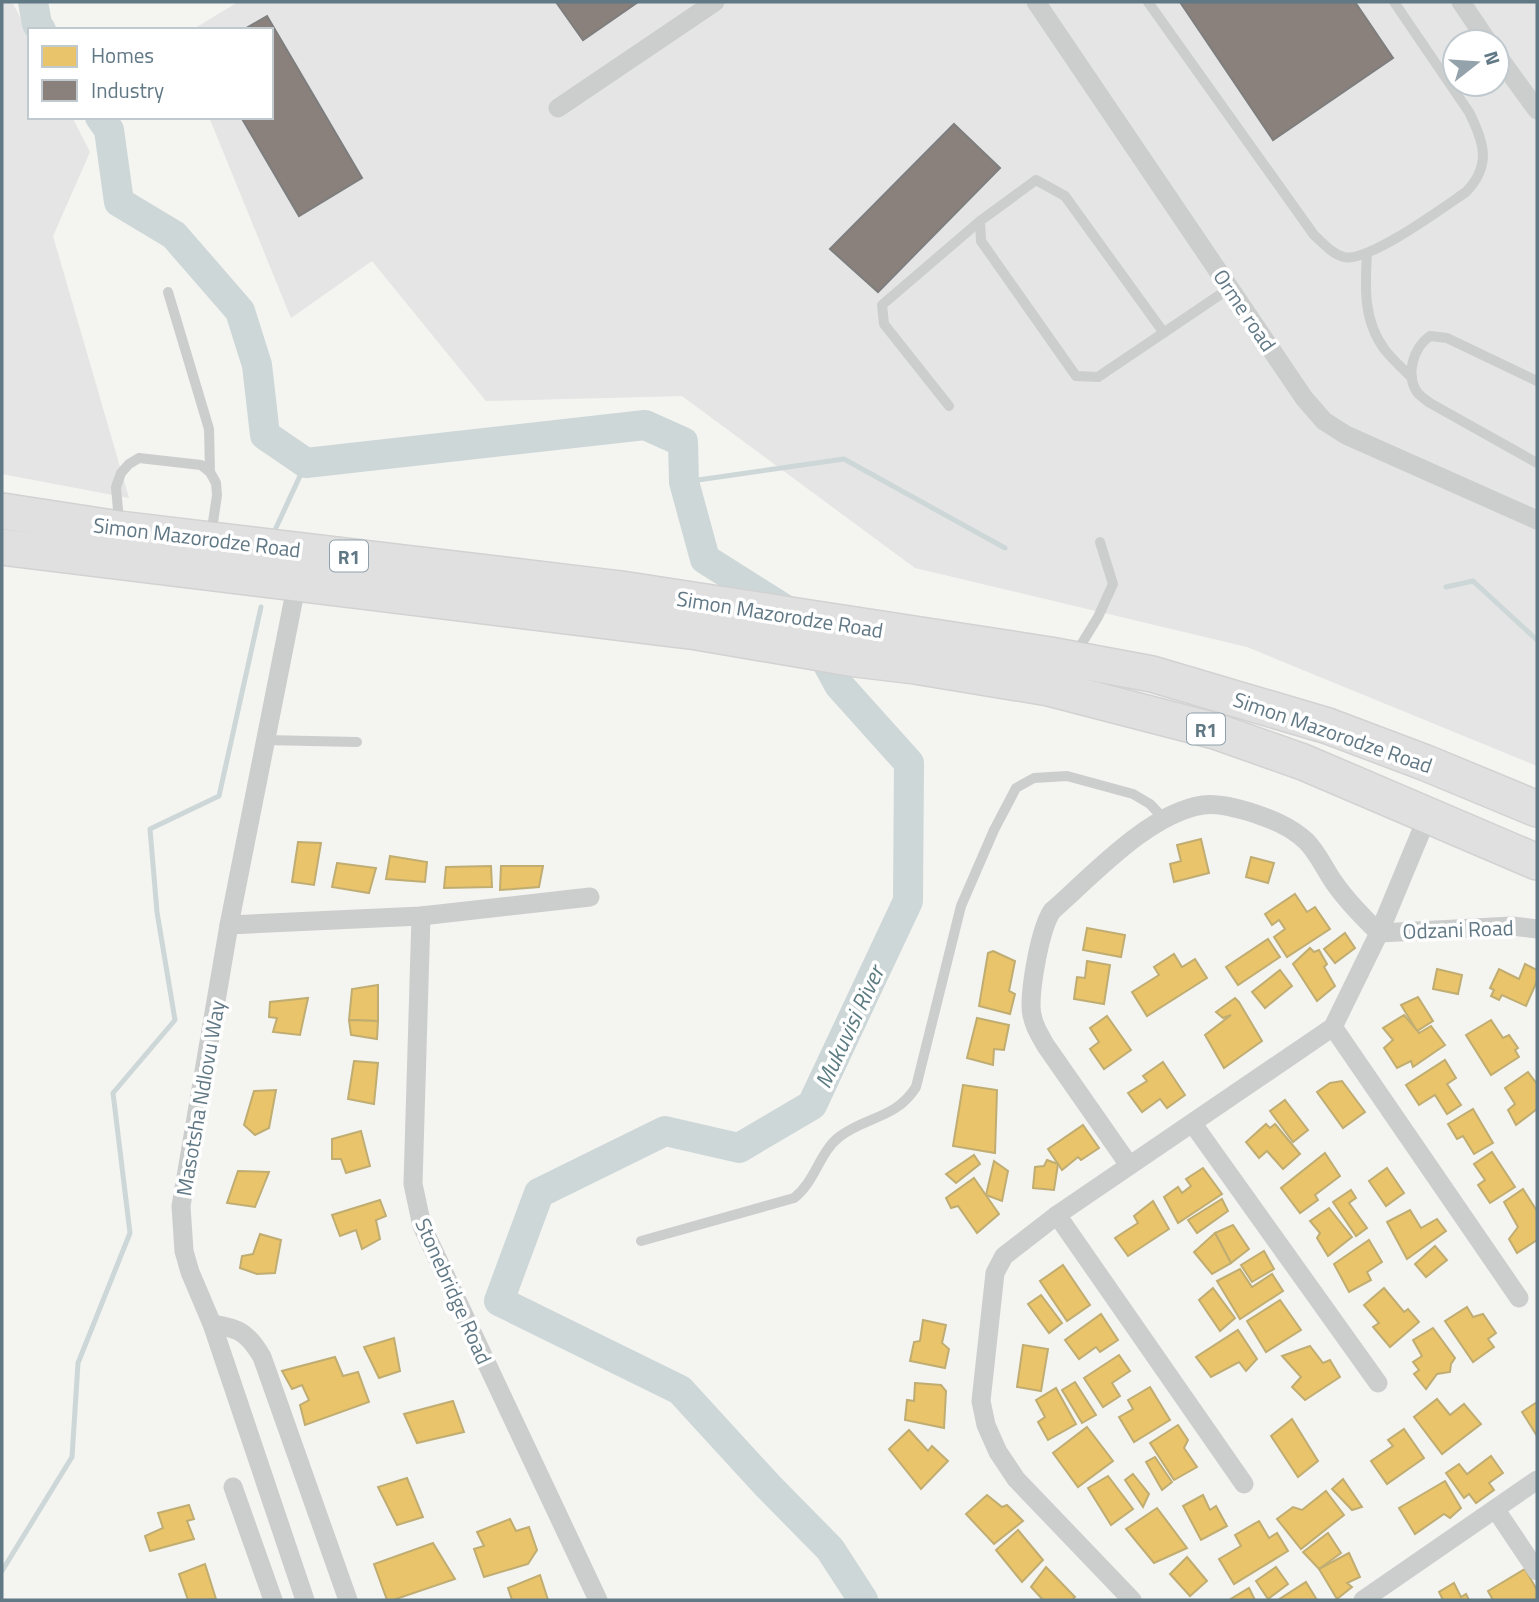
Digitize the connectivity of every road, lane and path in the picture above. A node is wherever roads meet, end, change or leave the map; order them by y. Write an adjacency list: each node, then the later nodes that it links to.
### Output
1 (715, 2): 8 (street)
2 (1036, 2): 12 (street, Orme road)
3 (1148, 2): 11 (lane)
4 (1394, 2): 11 (lane)
5 (1461, 2): 6 (street)
6 (1479, 28)
7 (1511, 74): 9 (street)
8 (558, 108)
9 (1537, 110)
10 (980, 221): 14 (lane); 14 (lane); 17 (lane)
11 (1367, 253): 15 (lane)
12 (1230, 288): 14 (lane); 21 (street, Orme road)
13 (168, 292): 19 (lane)
14 (1164, 333)
15 (1412, 378): 16 (lane); 18 (lane)
16 (1537, 381)
17 (949, 406)
18 (1537, 463)
19 (210, 472): 22 (lane); 23 (lane)
20 (2, 511): 22 (highway, Simon Mazorodze Road / R1)
21 (1537, 520)
22 (119, 529): 23 (highway, Simon Mazorodze Road / R1)
23 (210, 538): 27 (highway, Simon Mazorodze Road / R1)
24 (1100, 542): 28 (lane)
25 (2, 547): 26 (highway, Simon Mazorodze Road / R1)
26 (297, 582): 27 (highway, Simon Mazorodze Road / R1); 29 (street, Masotsha Ndlovu Way)
27 (697, 616): 28 (highway, Simon Mazorodze Road / R1); 32 (highway, Simon Mazorodze Road / R1)
28 (1073, 659): 31 (highway, Simon Mazorodze Road / R1)
29 (265, 740): 30 (lane); 37 (street, Masotsha Ndlovu Way)
30 (357, 742)
31 (1537, 809)
32 (1428, 815): 34 (highway, R1); 39 (street)
33 (1164, 819): 39 (street); 42 (street); 44 (lane)
34 (1537, 862)
35 (590, 897): 36 (street)
36 (421, 916): 37 (street); 56 (street, Stonebridge Road)
37 (229, 925): 46 (street, Masotsha Ndlovu Way)
38 (1537, 929): 39 (street, Odzani Road)
39 (1379, 933): 40 (street)
40 (1333, 1027): 41 (street); 45 (street)
41 (1193, 1124): 42 (street); 47 (street)
42 (1129, 1165): 43 (street)
43 (1058, 1215): 49 (street); 57 (street)
44 (641, 1241)
45 (1519, 1298)
46 (212, 1324): 54 (street, Masotsha Ndlovu Way); 55 (street)
47 (1378, 1383)
48 (1537, 1480): 51 (street)
49 (1244, 1484)
50 (233, 1487): 53 (street)
51 (1496, 1510): 52 (street); 58 (street)
52 (1537, 1571)
53 (273, 1600)
54 (305, 1600)
55 (348, 1600)
56 (598, 1600)
57 (1132, 1600)
58 (1364, 1600)

